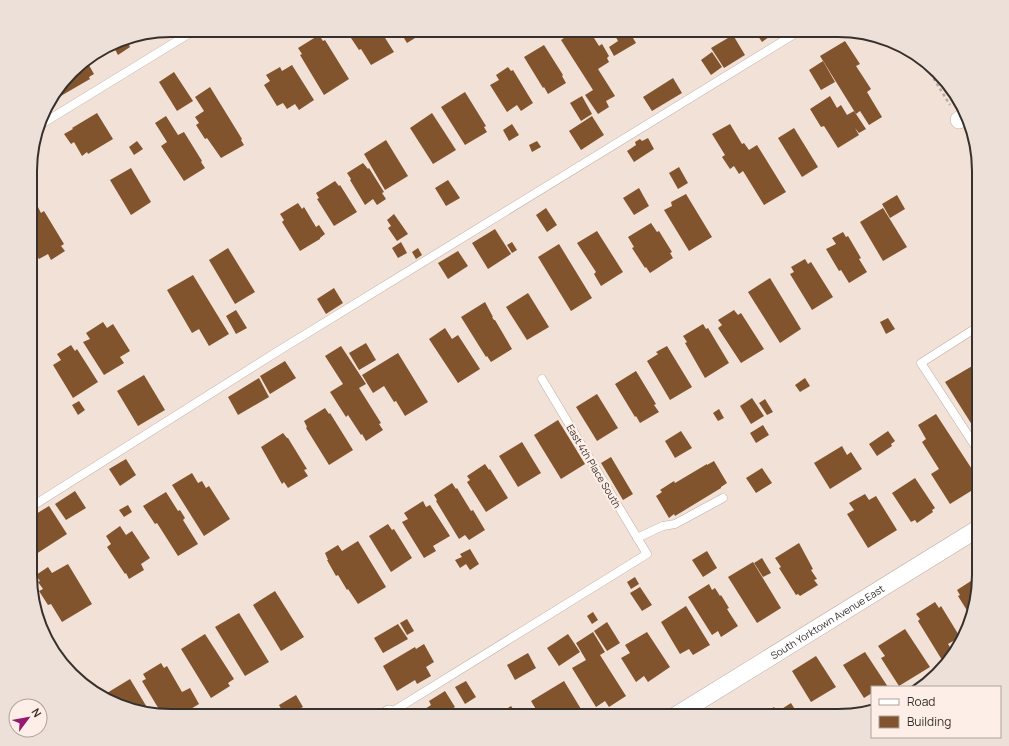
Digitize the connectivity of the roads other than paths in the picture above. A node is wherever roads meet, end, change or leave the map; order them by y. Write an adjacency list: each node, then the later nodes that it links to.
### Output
1 (184, 37): 3 (lane)
2 (791, 37): 8 (lane)
3 (47, 121)
4 (972, 330): 6 (lane)
5 (542, 379): 10 (lane, East 4th Place South)
6 (972, 441)
7 (723, 498): 10 (lane)
8 (37, 503)
9 (972, 532): 12 (street, South Yorktown Avenue East)
10 (638, 538): 11 (lane, East 4th Place South)
11 (398, 709)
12 (686, 709)

